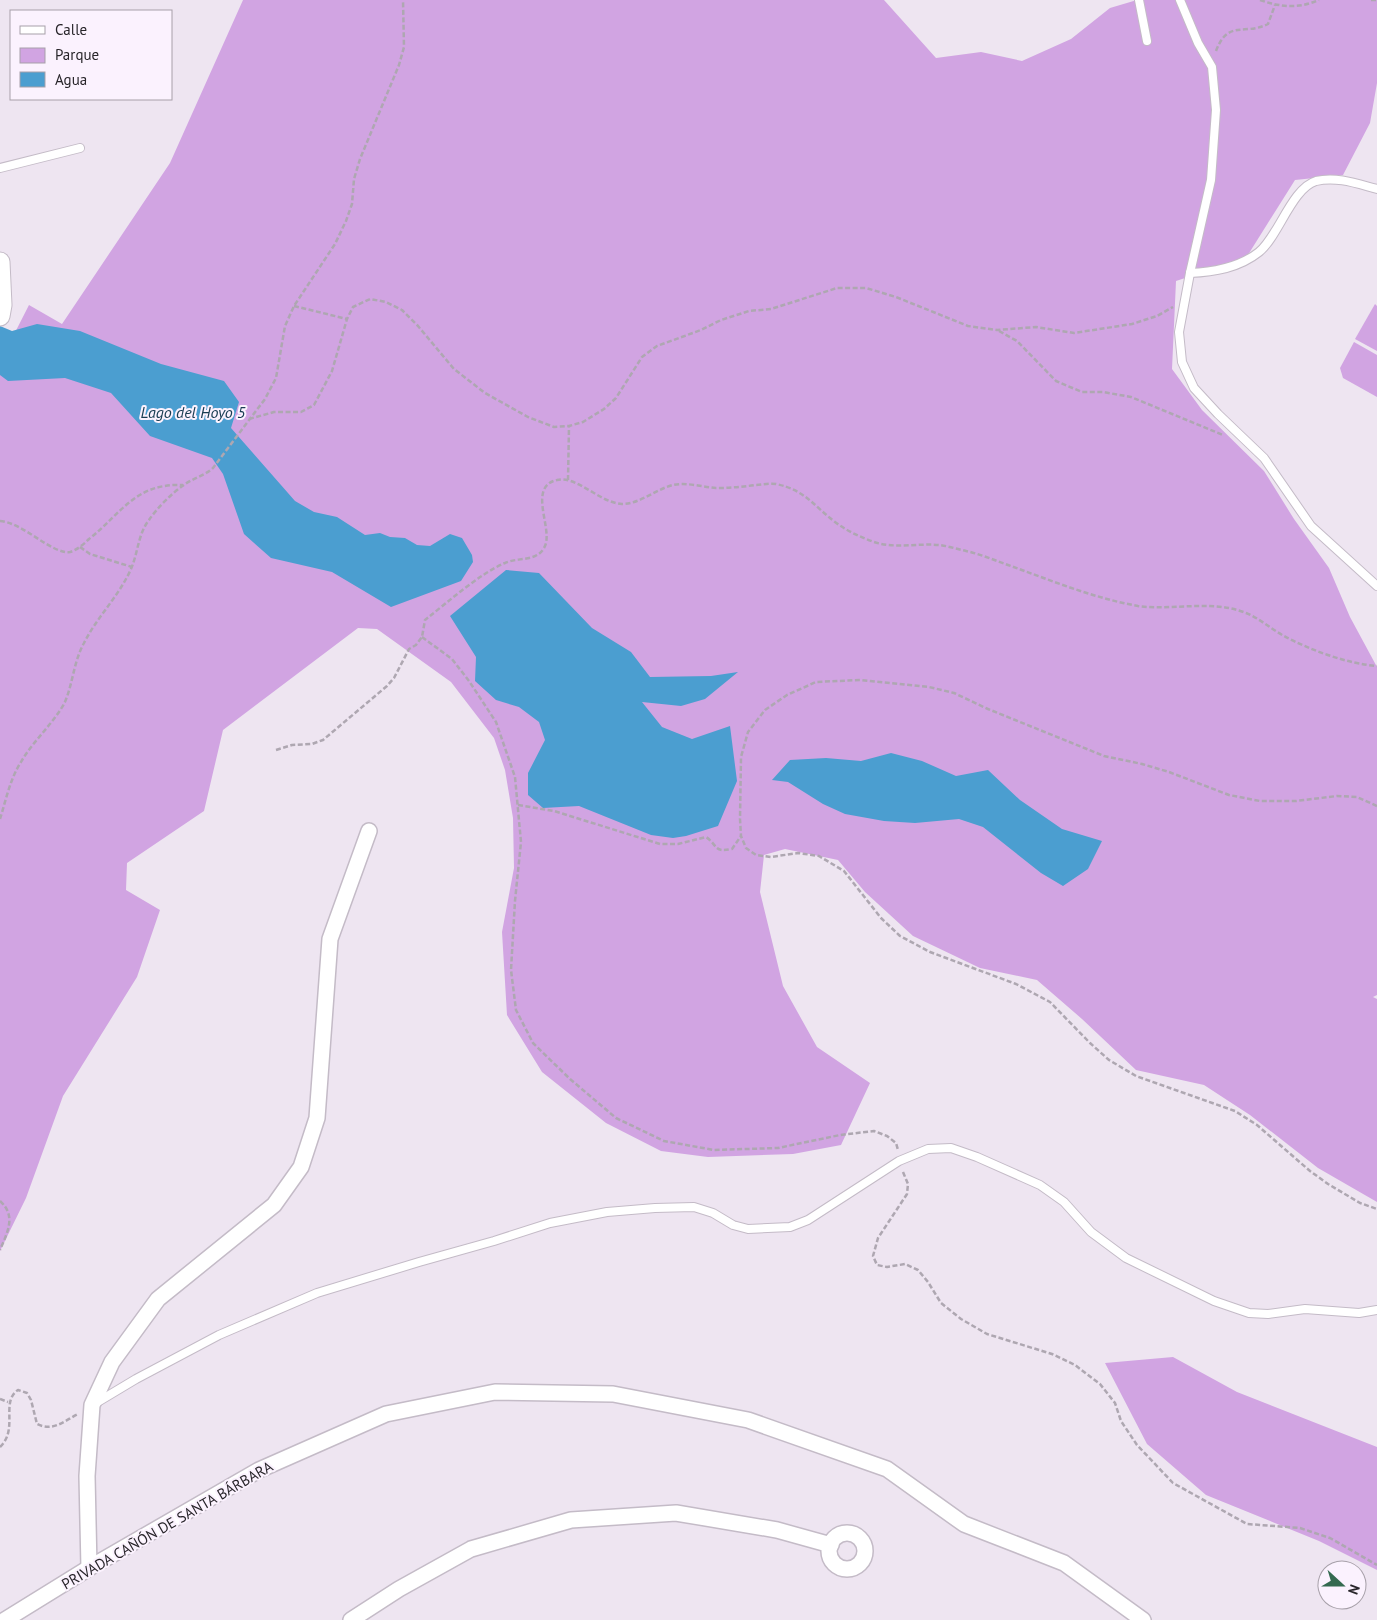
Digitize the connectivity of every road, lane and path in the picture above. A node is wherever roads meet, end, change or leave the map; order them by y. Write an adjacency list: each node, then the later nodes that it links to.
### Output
1 (403, 0): 17 (path)
2 (1139, 0): 9 (lane)
3 (1180, 0): 10 (lane)
4 (1260, 0): 8 (path)
5 (1319, 0): 8 (path)
6 (1371, 0): 7 (path)
7 (1377, 0)
8 (1275, 5): 10 (path)
9 (1147, 41)
10 (1212, 67): 15 (lane)
11 (80, 148): 12 (lane)
12 (0, 168)
13 (1377, 189): 15 (lane)
14 (0, 262): 18 (street)
15 (1190, 273): 16 (lane)
16 (1185, 300): 20 (path); 23 (lane)
17 (294, 306): 19 (path); 21 (path)
18 (1, 310)
19 (346, 319): 21 (path); 22 (path)
20 (997, 330): 22 (path); 23 (path)
21 (249, 419): 25 (path)
22 (569, 426): 24 (path)
23 (1249, 443): 29 (lane)
24 (568, 480): 30 (path); 31 (path)
25 (183, 485): 27 (path); 28 (path)
26 (0, 521): 27 (path)
27 (80, 547): 28 (path)
28 (132, 567): 35 (path)
29 (1377, 586)
30 (422, 637): 32 (path); 33 (path)
31 (1377, 666)
32 (276, 750)
33 (518, 805): 37 (path); 38 (path)
34 (1377, 806): 37 (path)
35 (0, 819)
36 (369, 831): 45 (street)
37 (741, 836): 40 (path)
38 (900, 1161): 42 (lane); 45 (lane); 48 (path)
39 (0, 1201): 41 (path)
40 (1377, 1209)
41 (0, 1250)
42 (1377, 1310)
43 (0, 1399): 44 (path)
44 (8, 1402): 45 (path); 46 (path)
45 (92, 1405): 49 (street)
46 (0, 1447)
47 (830, 1545): 51 (street)
48 (1377, 1565)
49 (89, 1568): 50 (street, PRIVADA CAÑÓN DE SANTA BÁRBARA); 52 (street, PRIVADA CAÑÓN DE SANTA BÁRBARA)
50 (5, 1620)
51 (351, 1620)
52 (1143, 1620)

